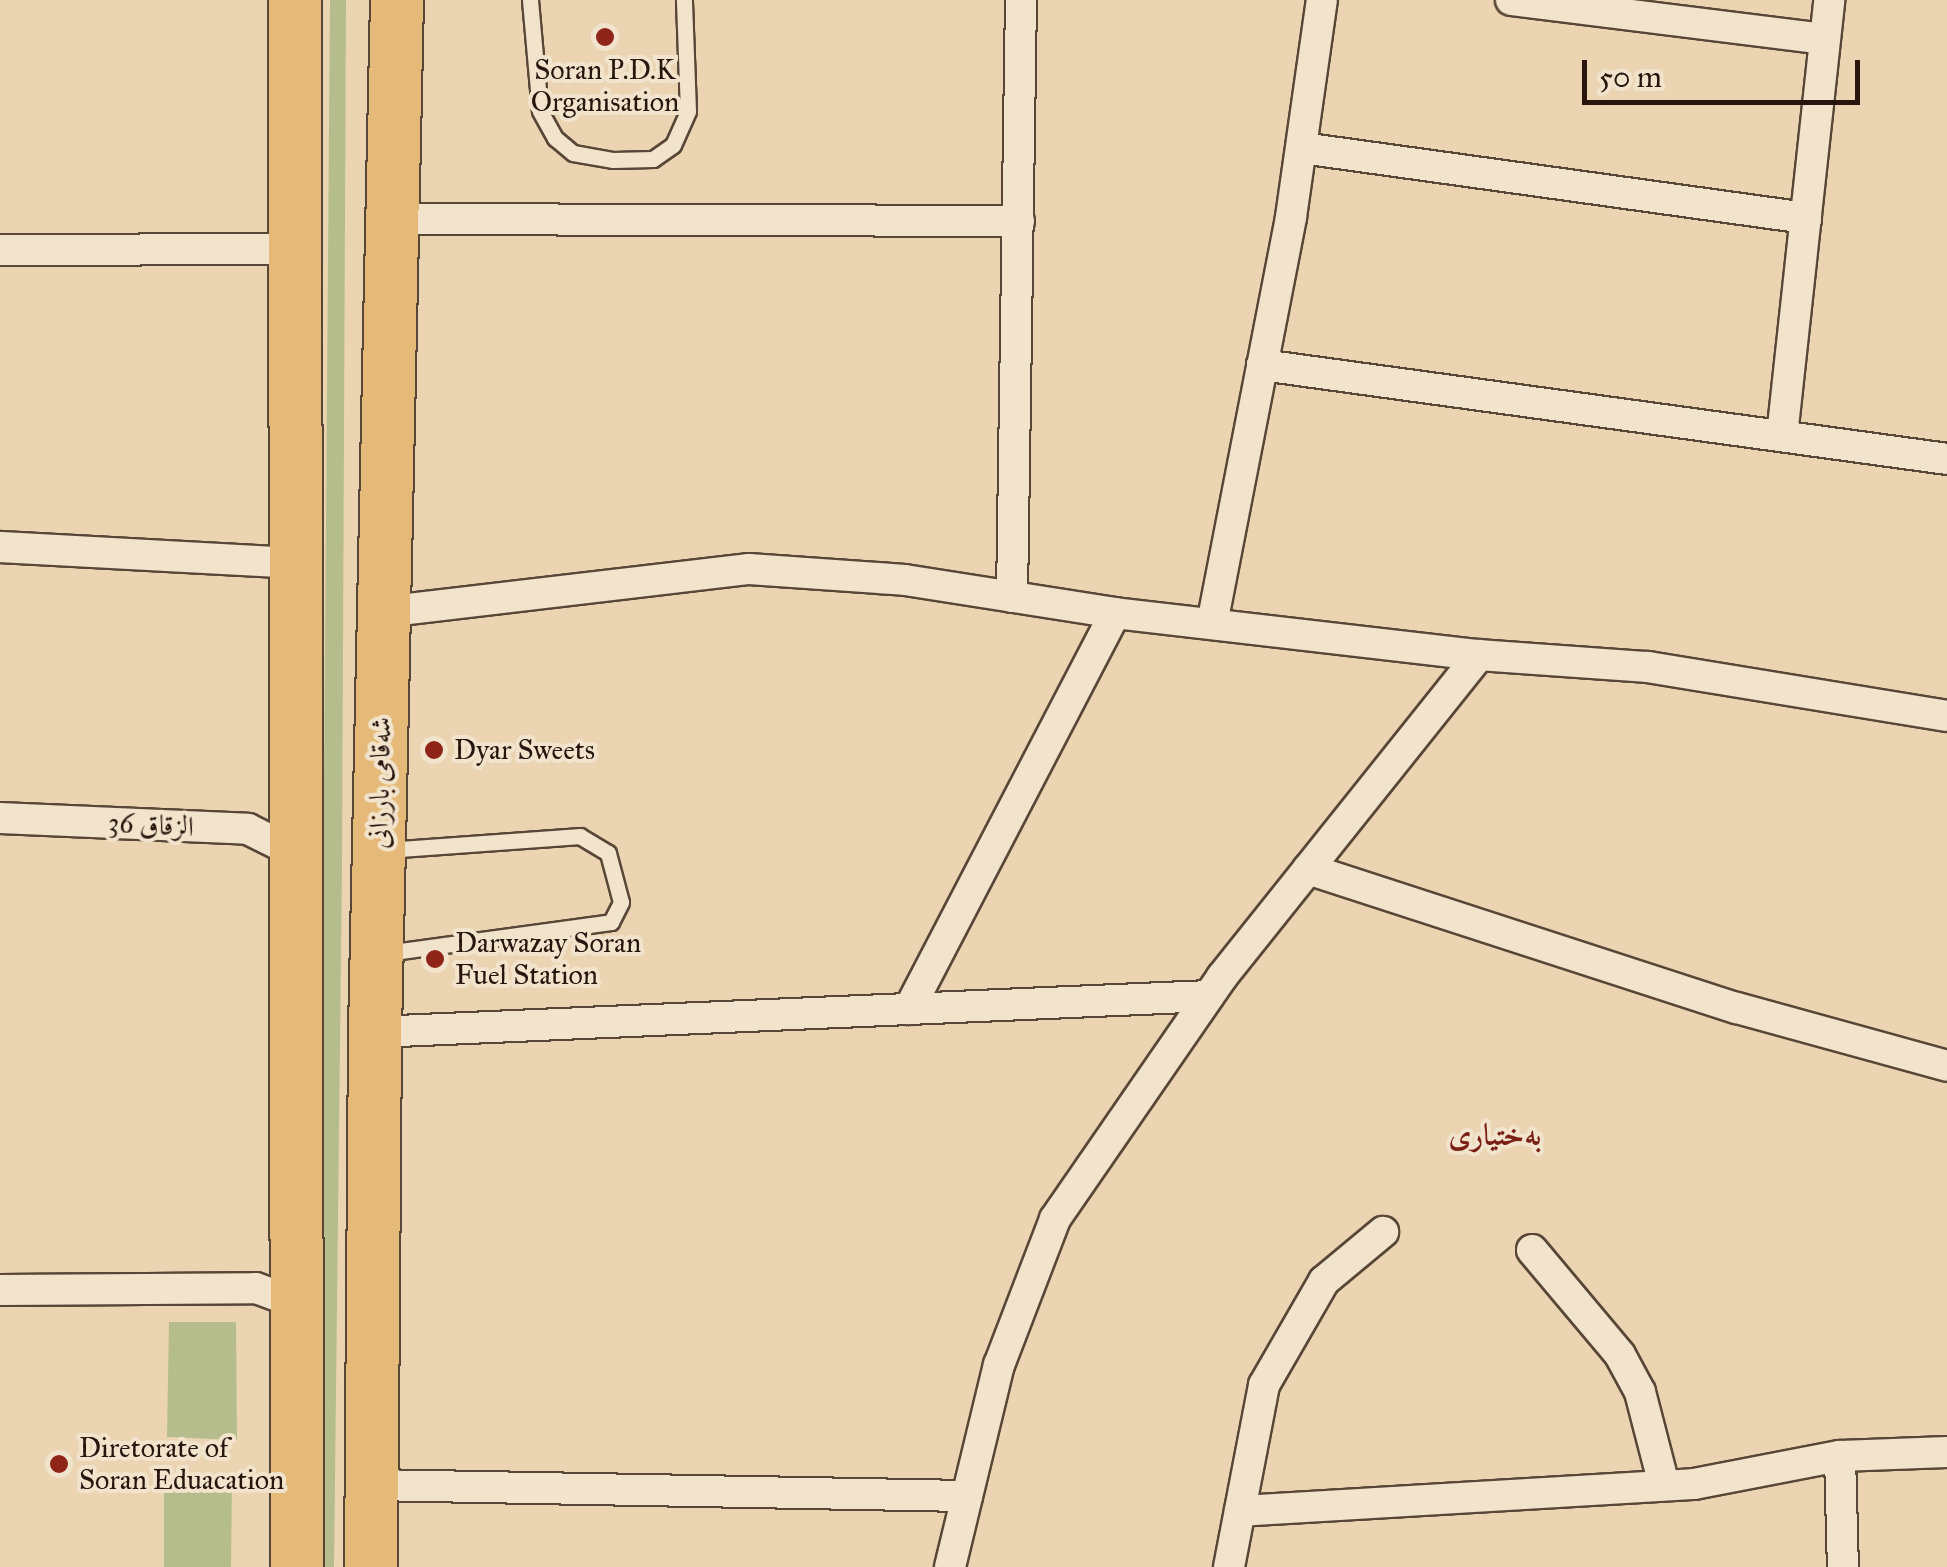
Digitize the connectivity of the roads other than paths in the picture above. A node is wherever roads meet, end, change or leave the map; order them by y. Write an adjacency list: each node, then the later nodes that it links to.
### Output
1 (294, 0): 14 (highway)
2 (398, 0): 12 (highway, شەقامی بارزانی)
3 (530, 0): 4 (lane)
4 (684, 0)
5 (1021, 0): 13 (street)
6 (1322, 0): 10 (street)
7 (1511, 0): 9 (street)
8 (1829, 0): 9 (street)
9 (1826, 39): 11 (street)
10 (1302, 148): 11 (street); 16 (street)
11 (1806, 218): 17 (street)
12 (394, 220): 13 (street); 22 (highway, شەقامی بارزانی)
13 (1019, 221): 21 (street)
14 (299, 249): 15 (street); 20 (highway)
15 (0, 250)
16 (1262, 364): 17 (street); 24 (street)
17 (1782, 436): 18 (street)
18 (1947, 459)
19 (0, 547): 20 (street)
20 (297, 563): 29 (highway)
21 (1012, 597): 22 (street); 23 (street)
22 (383, 612): 28 (highway, شەقامی بارزانی)
23 (1115, 613): 24 (street); 33 (street)
24 (1212, 624): 25 (street)
25 (1479, 655): 26 (street); 30 (street)
26 (1947, 716)
27 (0, 818): 29 (street, الزقاق 36)
28 (378, 852): 31 (highway, شەقامی بارزانی); 31 (lane)
29 (296, 853): 39 (highway)
30 (1308, 870): 32 (street); 35 (street)
31 (376, 954): 34 (highway, شەقامی بارزانی)
32 (1208, 996): 33 (street); 44 (street)
33 (909, 1009): 34 (street)
34 (374, 1032): 42 (highway, شەقامی بارزانی)
35 (1947, 1066)
36 (1383, 1232): 45 (street)
37 (1532, 1250): 43 (street)
38 (0, 1290): 39 (street)
39 (299, 1304): 46 (highway)
40 (1947, 1452): 41 (street)
41 (1840, 1456): 43 (street); 50 (street)
42 (372, 1485): 44 (street); 47 (highway, شەقامی بارزانی)
43 (1664, 1485): 45 (street)
44 (966, 1496): 48 (street)
45 (1240, 1511): 49 (street)
46 (298, 1567)
47 (372, 1567)
48 (950, 1567)
49 (1229, 1567)
50 (1842, 1567)

